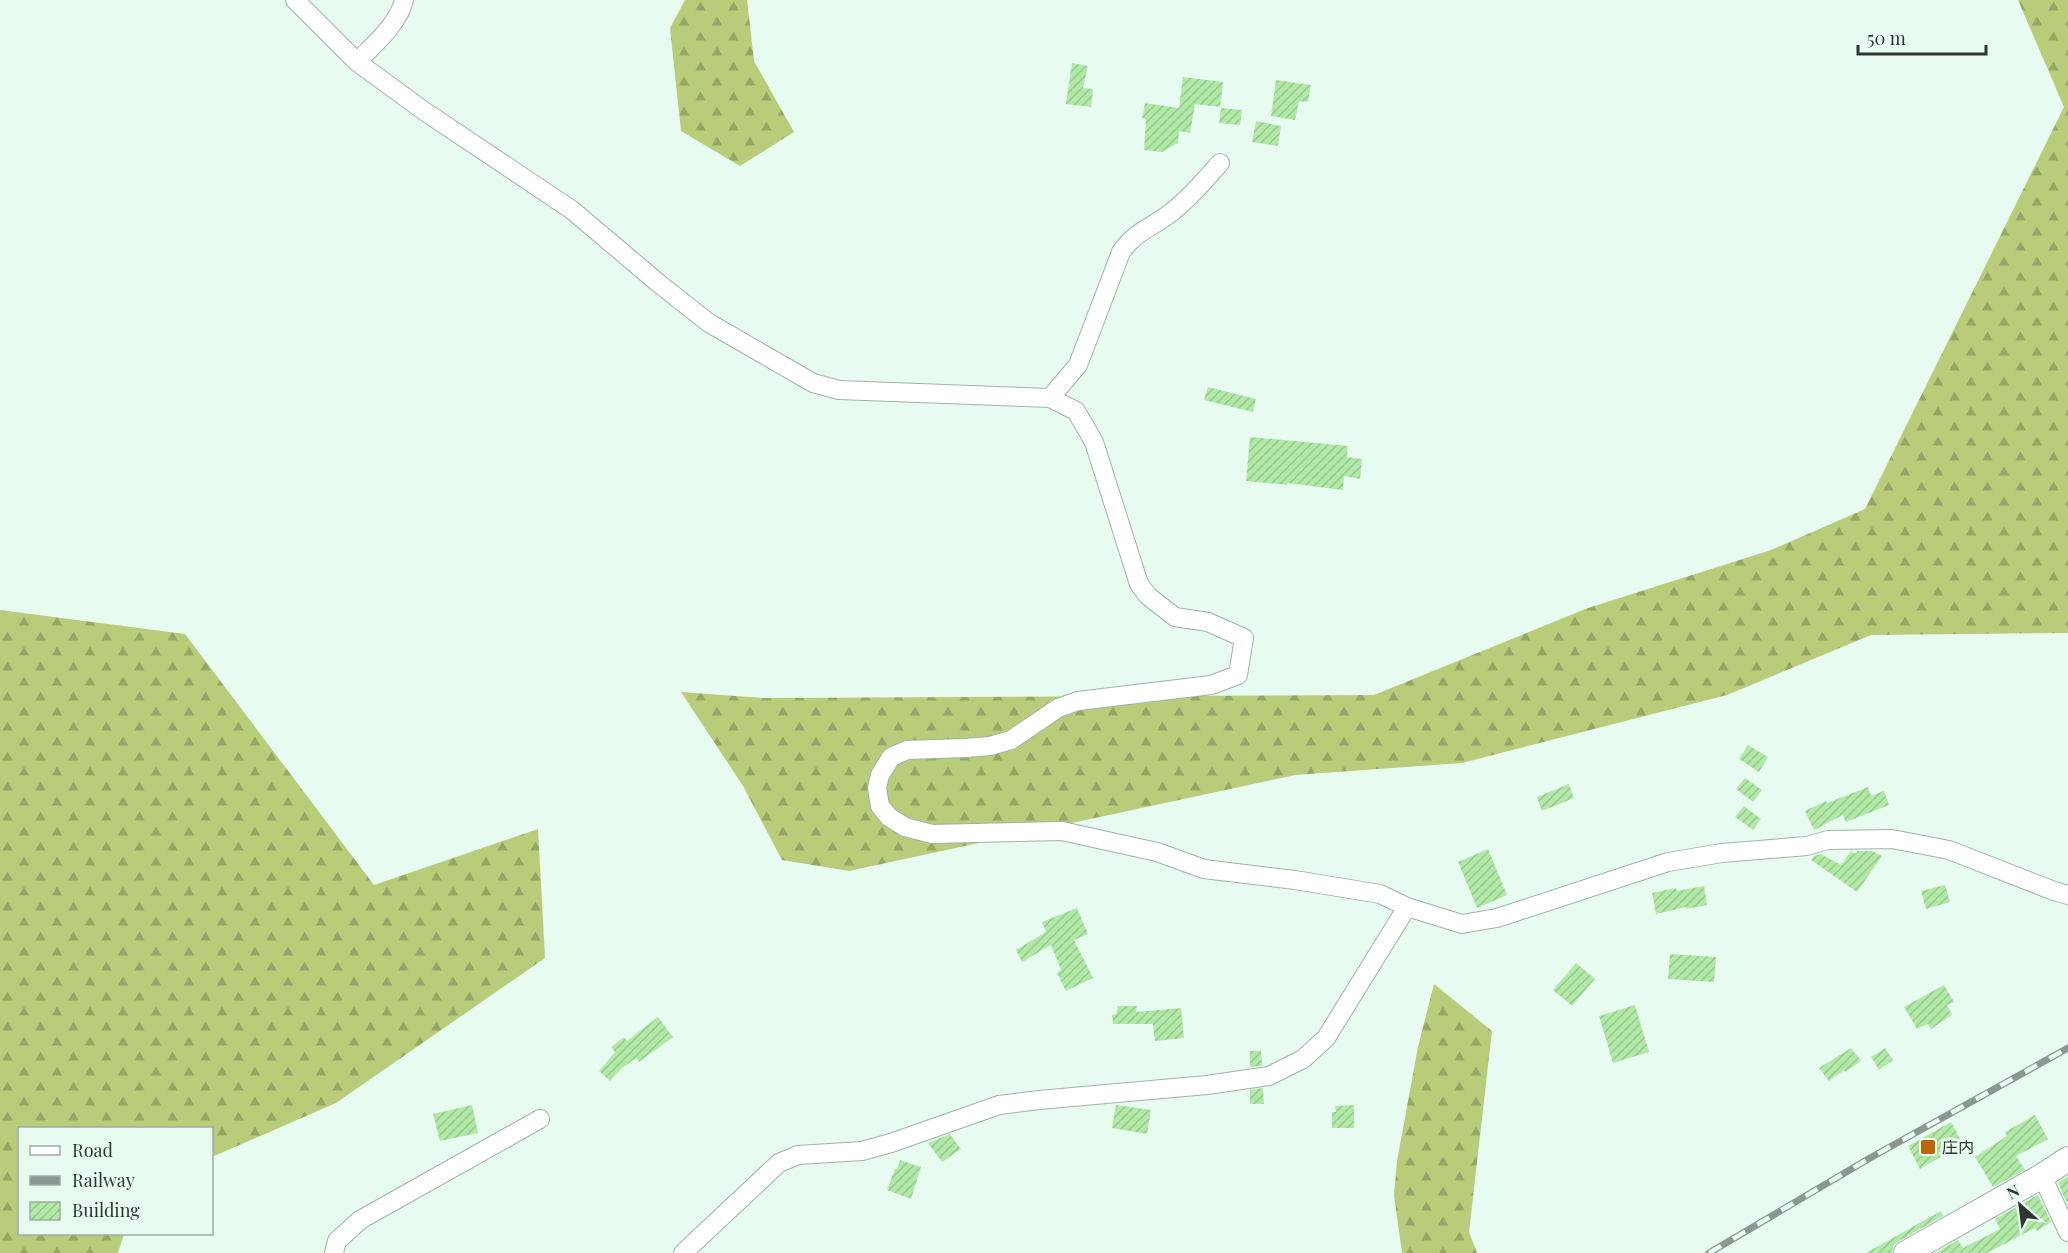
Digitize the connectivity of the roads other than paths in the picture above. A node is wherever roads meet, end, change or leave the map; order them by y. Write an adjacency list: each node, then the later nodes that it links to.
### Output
1 (295, 0): 3 (street)
2 (404, 0): 3 (street)
3 (357, 63): 5 (street)
4 (1220, 163): 5 (street)
5 (1050, 398): 7 (street)
6 (2068, 895): 7 (street)
7 (1407, 907): 13 (street)
8 (540, 1119): 12 (street)
9 (2068, 1159): 10 (main road)
10 (2042, 1176): 11 (street); 14 (main road)
11 (2068, 1232)
12 (333, 1253)
13 (683, 1253)
14 (1906, 1253)

